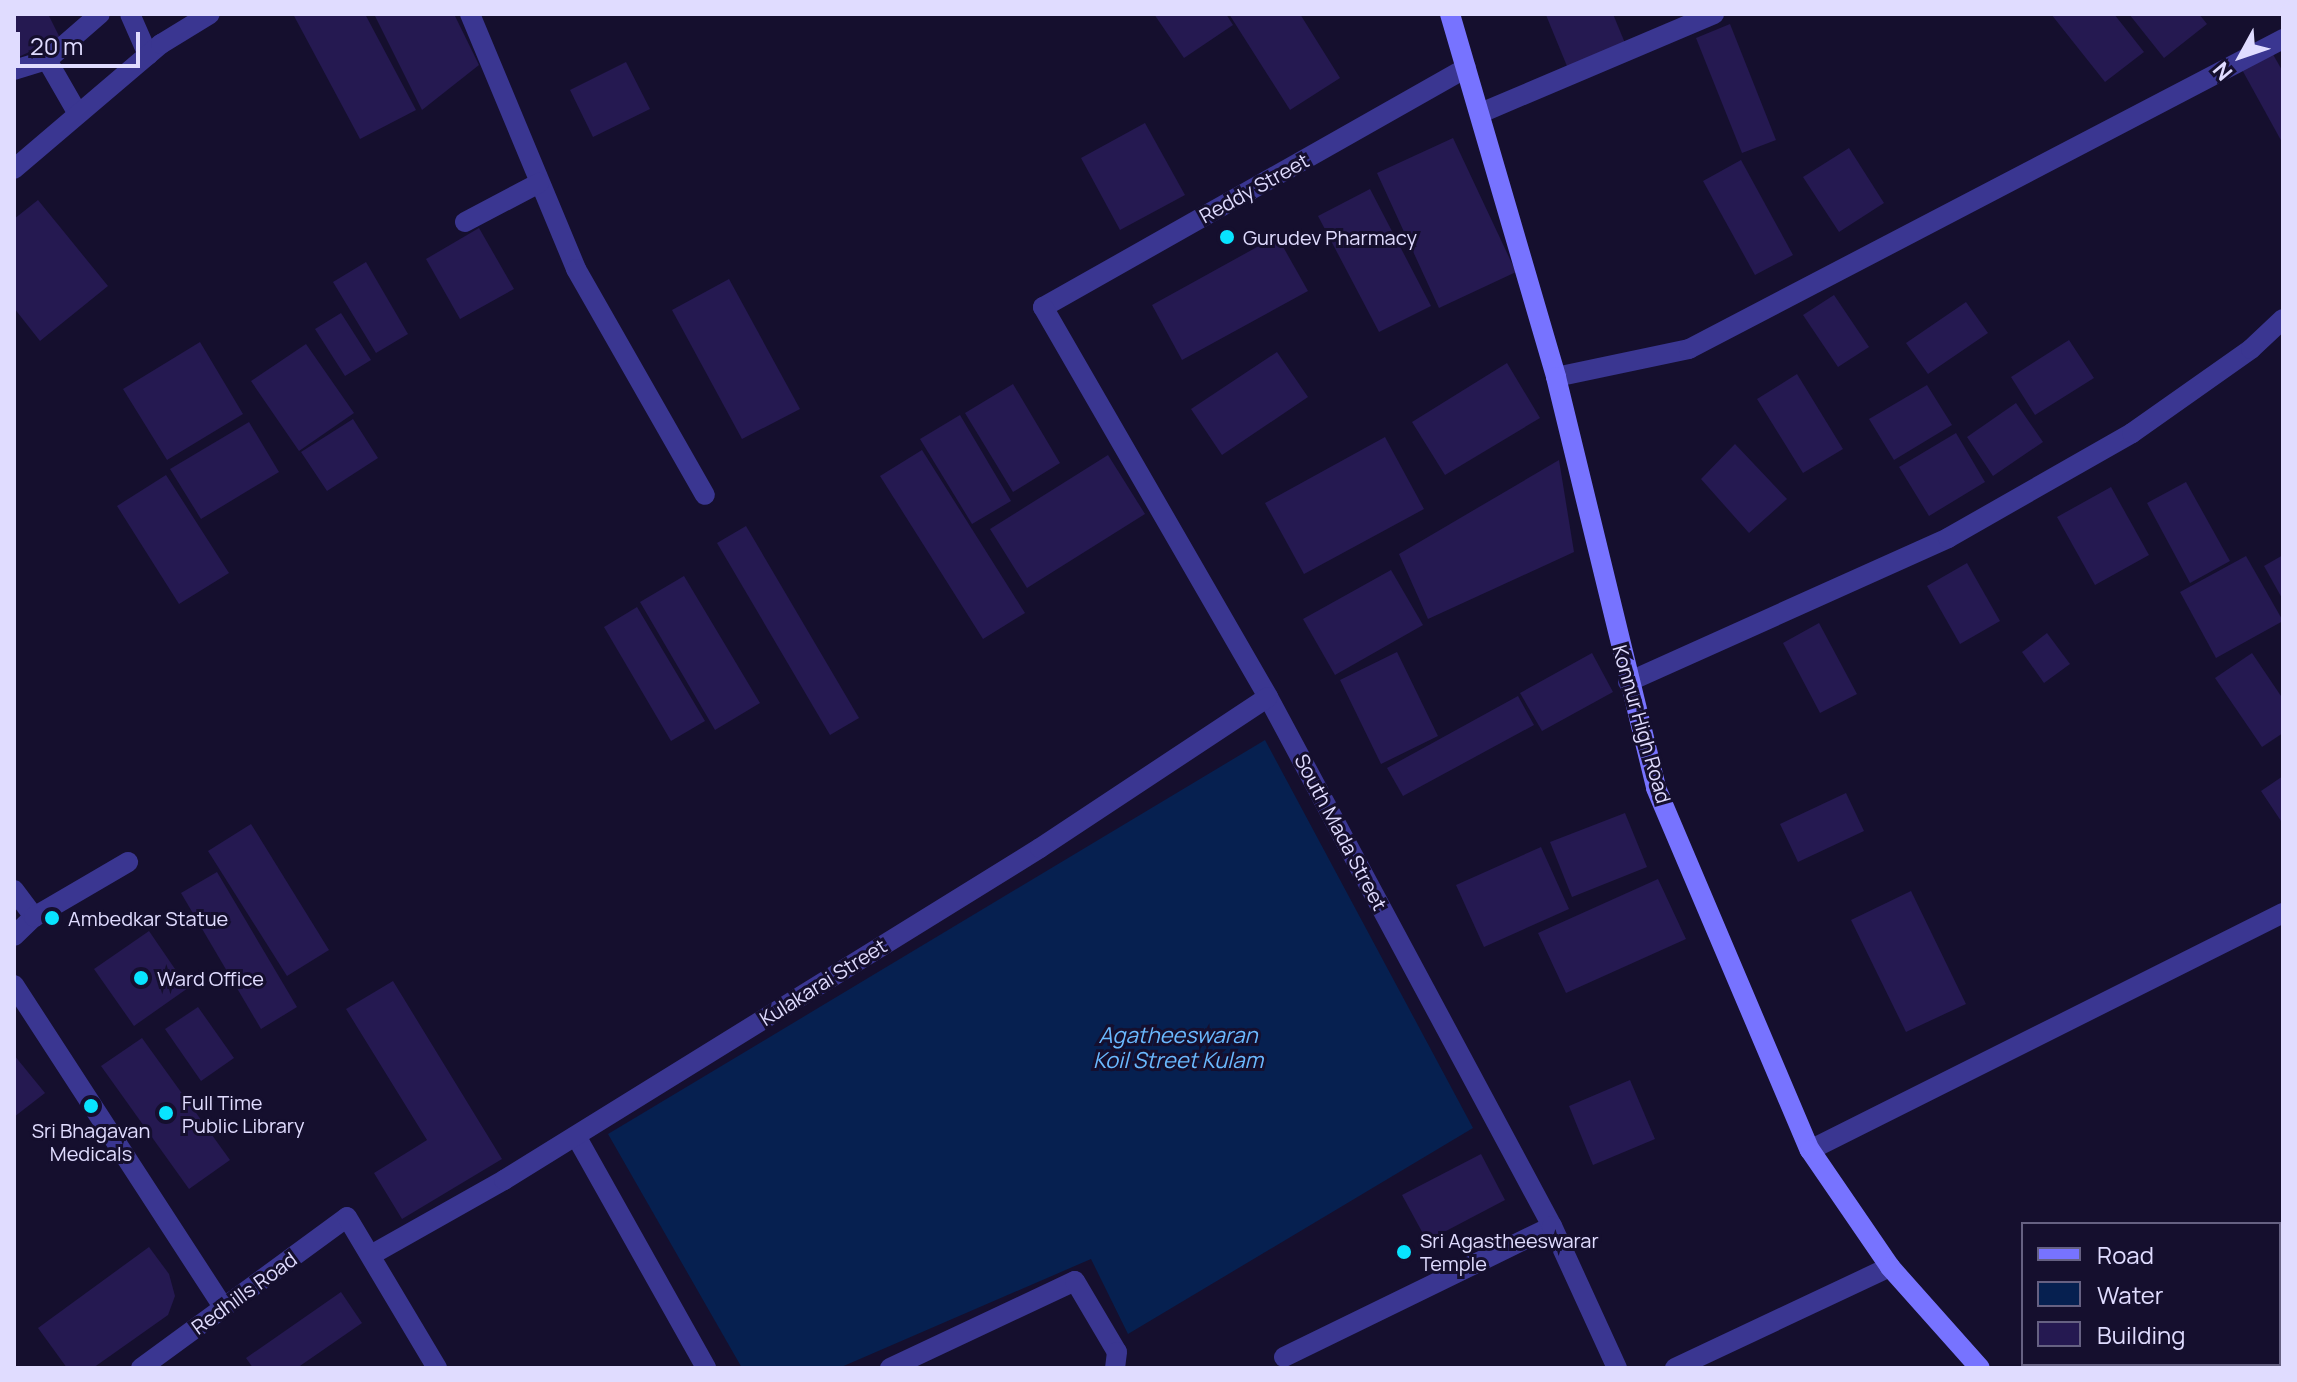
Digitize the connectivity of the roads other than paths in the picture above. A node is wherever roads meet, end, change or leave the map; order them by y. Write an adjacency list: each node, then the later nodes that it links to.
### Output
1 (100, 14): 9 (street)
2 (130, 14): 8 (street)
3 (210, 14): 8 (street)
4 (470, 14): 15 (street)
5 (1450, 14): 10 (main road, Konnur High Road)
6 (1714, 14): 12 (street)
7 (2283, 39): 19 (street)
8 (148, 55): 13 (street)
9 (47, 60): 11 (street); 13 (street)
10 (1466, 68): 12 (main road, Konnur High Road); 17 (street, Reddy Street)
11 (14, 70)
12 (1483, 112): 19 (main road, Konnur High Road)
13 (78, 114): 14 (street)
14 (14, 169)
15 (539, 183): 16 (street); 20 (street)
16 (465, 222)
17 (1043, 307): 22 (street, South Mada Street)
18 (2283, 319): 21 (street)
19 (1556, 377): 21 (main road, Konnur High Road)
20 (705, 495)
21 (1628, 682): 30 (main road, Konnur High Road)
22 (1268, 697): 29 (street, Kulakarai Street); 31 (street, South Mada Street)
23 (128, 862): 26 (street)
24 (14, 890): 26 (street)
25 (2283, 913): 30 (street)
26 (34, 917): 27 (street)
27 (14, 936)
28 (14, 985): 34 (street)
29 (576, 1136): 32 (street, Kulakarai Street); 38 (street)
30 (1810, 1150): 33 (main road, Konnur High Road)
31 (1552, 1226): 35 (street); 41 (street, South Mada Street)
32 (371, 1255): 34 (street, Redhills Road); 37 (street)
33 (1890, 1267): 42 (street); 43 (main road, Konnur High Road)
34 (224, 1308): 36 (street, Redhills Road)
35 (1284, 1357)
36 (141, 1368)
37 (437, 1368)
38 (706, 1368)
39 (890, 1368): 40 (street)
40 (1115, 1368)
41 (1617, 1368)
42 (1675, 1368)
43 (1980, 1368)

